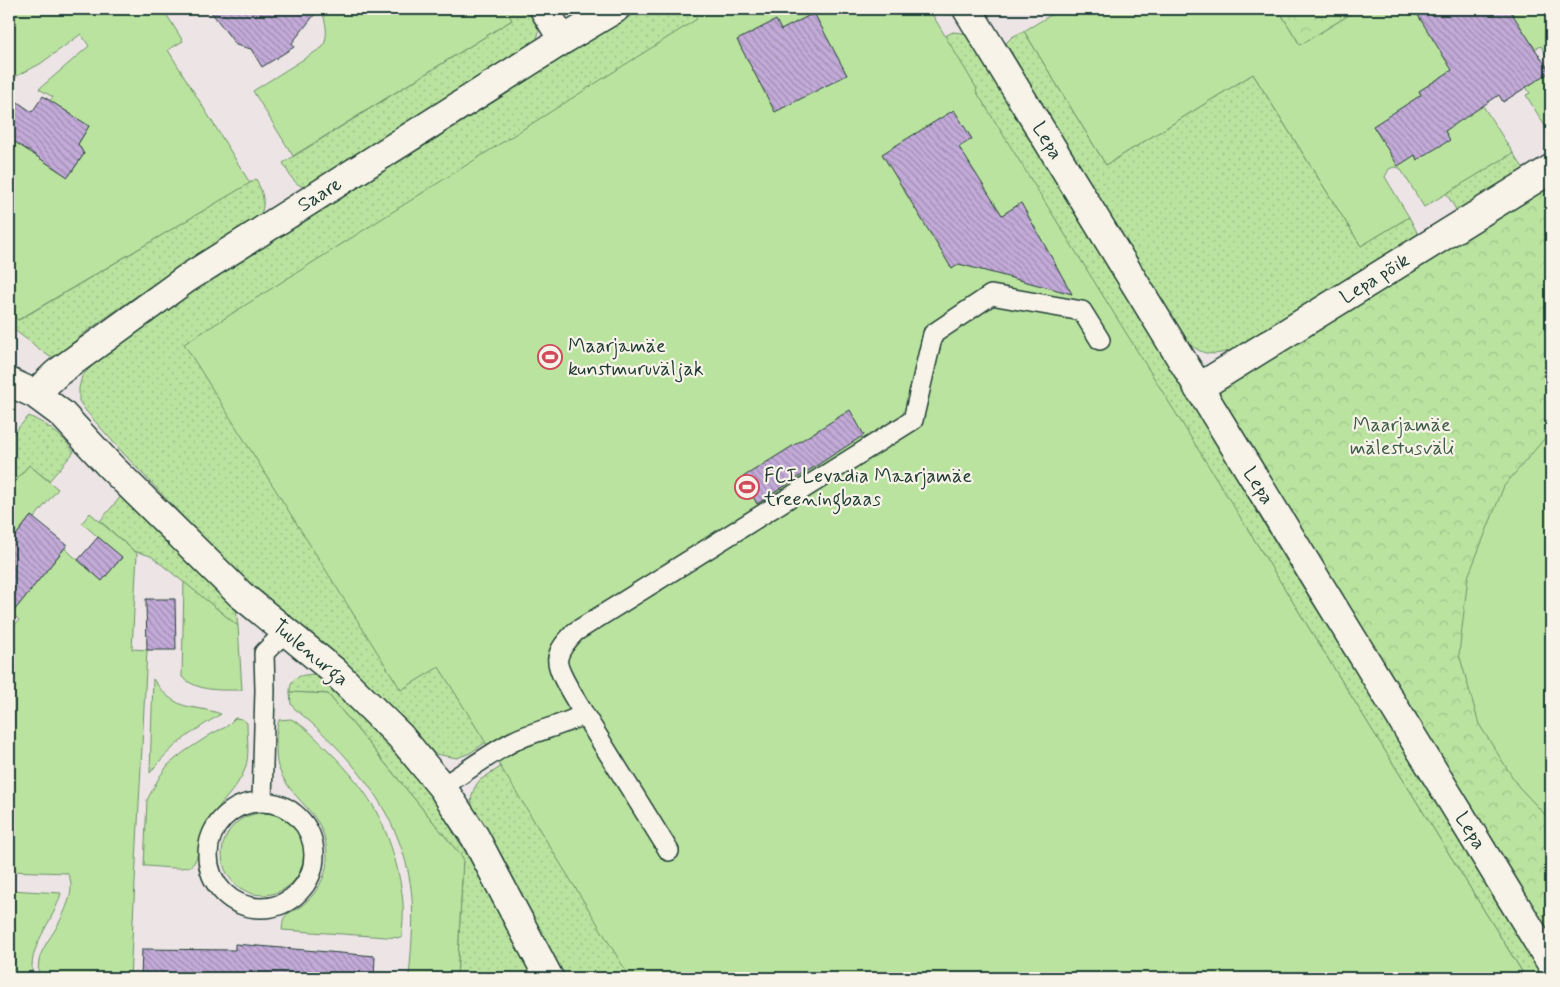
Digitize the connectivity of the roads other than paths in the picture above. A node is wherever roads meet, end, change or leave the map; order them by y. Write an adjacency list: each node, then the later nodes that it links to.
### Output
1 (544, 9): 4 (street)
2 (615, 9): 4 (street, Saare)
3 (967, 9): 8 (street, Lepa)
4 (563, 40): 9 (street, Saare)
5 (1551, 169): 8 (street, Lepa põik)
6 (1100, 340): 11 (lane)
7 (9, 382): 9 (street, Tuulenurga)
8 (1198, 388): 15 (street, Lepa)
9 (35, 394): 10 (street, Tuulenurga)
10 (286, 632): 12 (street, Tuulenurga); 13 (lane)
11 (584, 714): 12 (lane); 14 (lane)
12 (442, 787): 16 (street, Tuulenurga)
13 (262, 801): 13 (lane)
14 (669, 851)
15 (1551, 963)
16 (550, 978)

